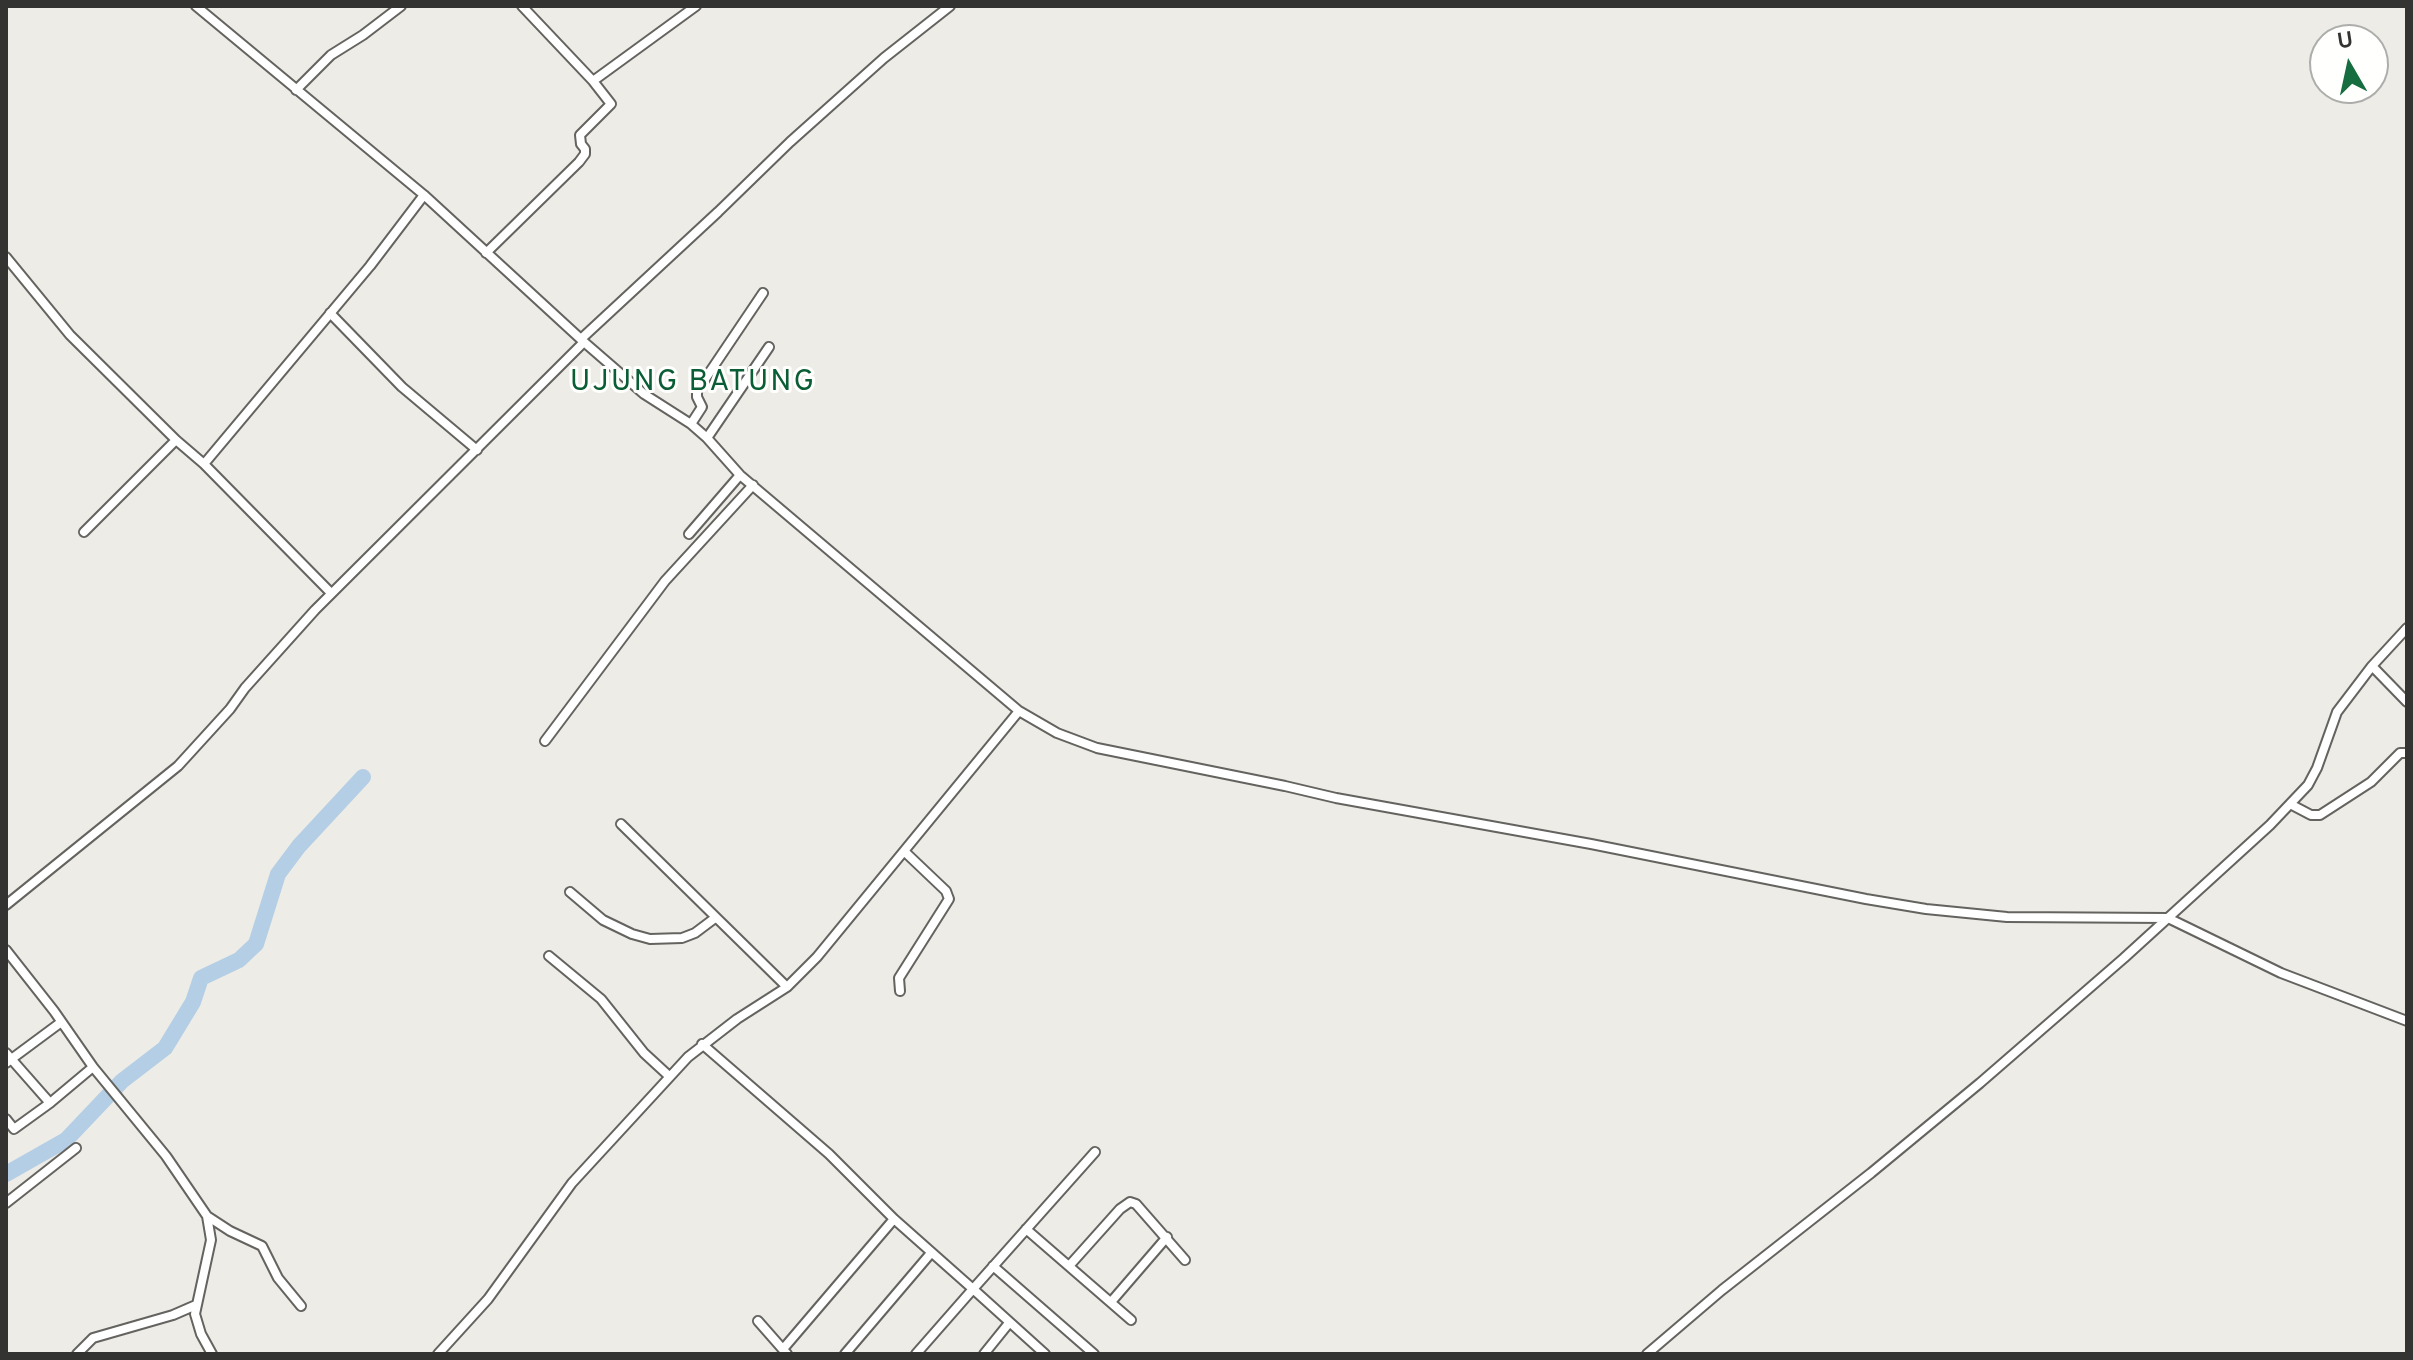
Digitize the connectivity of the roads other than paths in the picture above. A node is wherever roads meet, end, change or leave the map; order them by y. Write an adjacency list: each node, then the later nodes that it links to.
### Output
1 (196, 6): 7 (street)
2 (401, 6): 7 (street)
3 (522, 6): 6 (street)
4 (696, 6): 6 (street)
5 (950, 6): 13 (street)
6 (593, 81): 9 (street)
7 (296, 90): 8 (street)
8 (424, 195): 9 (street); 12 (street)
9 (486, 253): 13 (street)
10 (6, 257): 17 (street)
11 (763, 293): 15 (street)
12 (330, 313): 18 (street); 19 (street)
13 (582, 340): 15 (street); 18 (street)
14 (769, 347): 16 (street)
15 (691, 424): 16 (street)
16 (707, 438): 20 (street)
17 (176, 440): 19 (street); 22 (street)
18 (477, 450): 24 (street)
19 (204, 464): 24 (street)
20 (740, 475): 21 (street); 23 (street)
21 (753, 485): 28 (street); 29 (street)
22 (84, 532)
23 (689, 534)
24 (331, 593): 35 (street)
25 (2407, 628): 26 (street)
26 (2372, 666): 27 (street); 31 (street)
27 (2407, 702)
28 (1019, 711): 33 (street); 37 (street)
29 (545, 741)
30 (2407, 753): 31 (street)
31 (2290, 804): 37 (street)
32 (621, 824): 36 (street)
33 (905, 852): 40 (street); 41 (street)
34 (570, 892): 36 (street)
35 (6, 905)
36 (715, 918): 40 (street)
37 (2168, 918): 42 (street); 79 (street)
38 (6, 950): 43 (street)
39 (549, 956): 47 (street)
40 (787, 987): 44 (street)
41 (900, 991)
42 (2407, 1021)
43 (60, 1023): 45 (street); 46 (street)
44 (702, 1044): 47 (street); 56 (street)
45 (8, 1059): 48 (street)
46 (93, 1067): 48 (street); 55 (street)
47 (669, 1076): 73 (street)
48 (50, 1103): 50 (street)
49 (6, 1119): 50 (street)
50 (14, 1129): 51 (street)
51 (6, 1136)
52 (76, 1148): 54 (street)
53 (1095, 1152): 57 (street)
54 (6, 1203)
55 (207, 1216): 65 (street); 66 (street)
56 (894, 1219): 59 (street); 70 (street)
57 (1026, 1229): 61 (street); 62 (street)
58 (1167, 1237): 60 (street); 62 (street); 64 (street)
59 (931, 1253): 63 (street); 74 (street)
60 (1185, 1260)
61 (993, 1266): 63 (street); 78 (street)
62 (1069, 1266): 64 (street)
63 (973, 1289): 69 (street); 75 (street)
64 (1111, 1302): 67 (street)
65 (196, 1305): 71 (street); 72 (street)
66 (301, 1306)
67 (1131, 1320)
68 (758, 1321): 70 (street)
69 (1009, 1323): 76 (street); 77 (street)
70 (785, 1352)
71 (77, 1354)
72 (212, 1354)
73 (438, 1354)
74 (845, 1354)
75 (916, 1354)
76 (984, 1354)
77 (1045, 1354)
78 (1094, 1354)
79 (1647, 1354)

